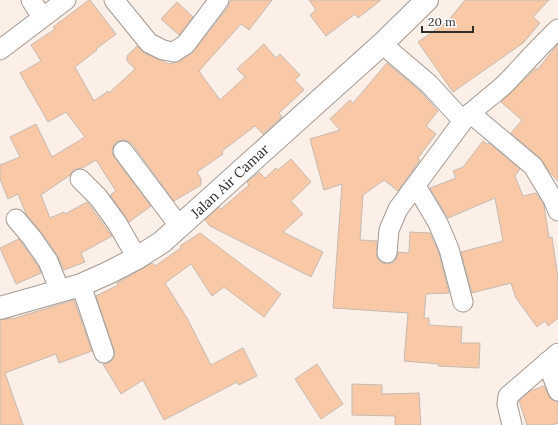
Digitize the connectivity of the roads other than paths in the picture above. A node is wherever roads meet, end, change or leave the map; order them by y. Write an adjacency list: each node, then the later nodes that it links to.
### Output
1 (31, 0): 6 (street)
2 (66, 0): 6 (street)
3 (114, 0): 4 (street)
4 (219, 0)
5 (427, 0): 8 (main road, Jalan Air Camar)
6 (42, 17): 9 (street)
7 (558, 29): 10 (street)
8 (382, 44): 10 (street); 16 (main road, Jalan Air Camar)
9 (0, 50)
10 (467, 117): 13 (street); 14 (street)
11 (123, 151): 16 (street)
12 (80, 179): 18 (street)
13 (416, 186): 17 (street); 21 (street)
14 (558, 211)
15 (16, 219): 20 (street)
16 (180, 227): 18 (main road, Jalan Air Camar)
17 (387, 253)
18 (137, 258): 19 (main road, Jalan Air Camar)
19 (81, 284): 20 (main road, Jalan Air Camar); 23 (street)
20 (60, 290): 22 (main road, Jalan Air Camar)
21 (463, 302)
22 (0, 308)
23 (104, 353)
24 (553, 357): 25 (street); 26 (street)
25 (558, 390)
26 (512, 425)

